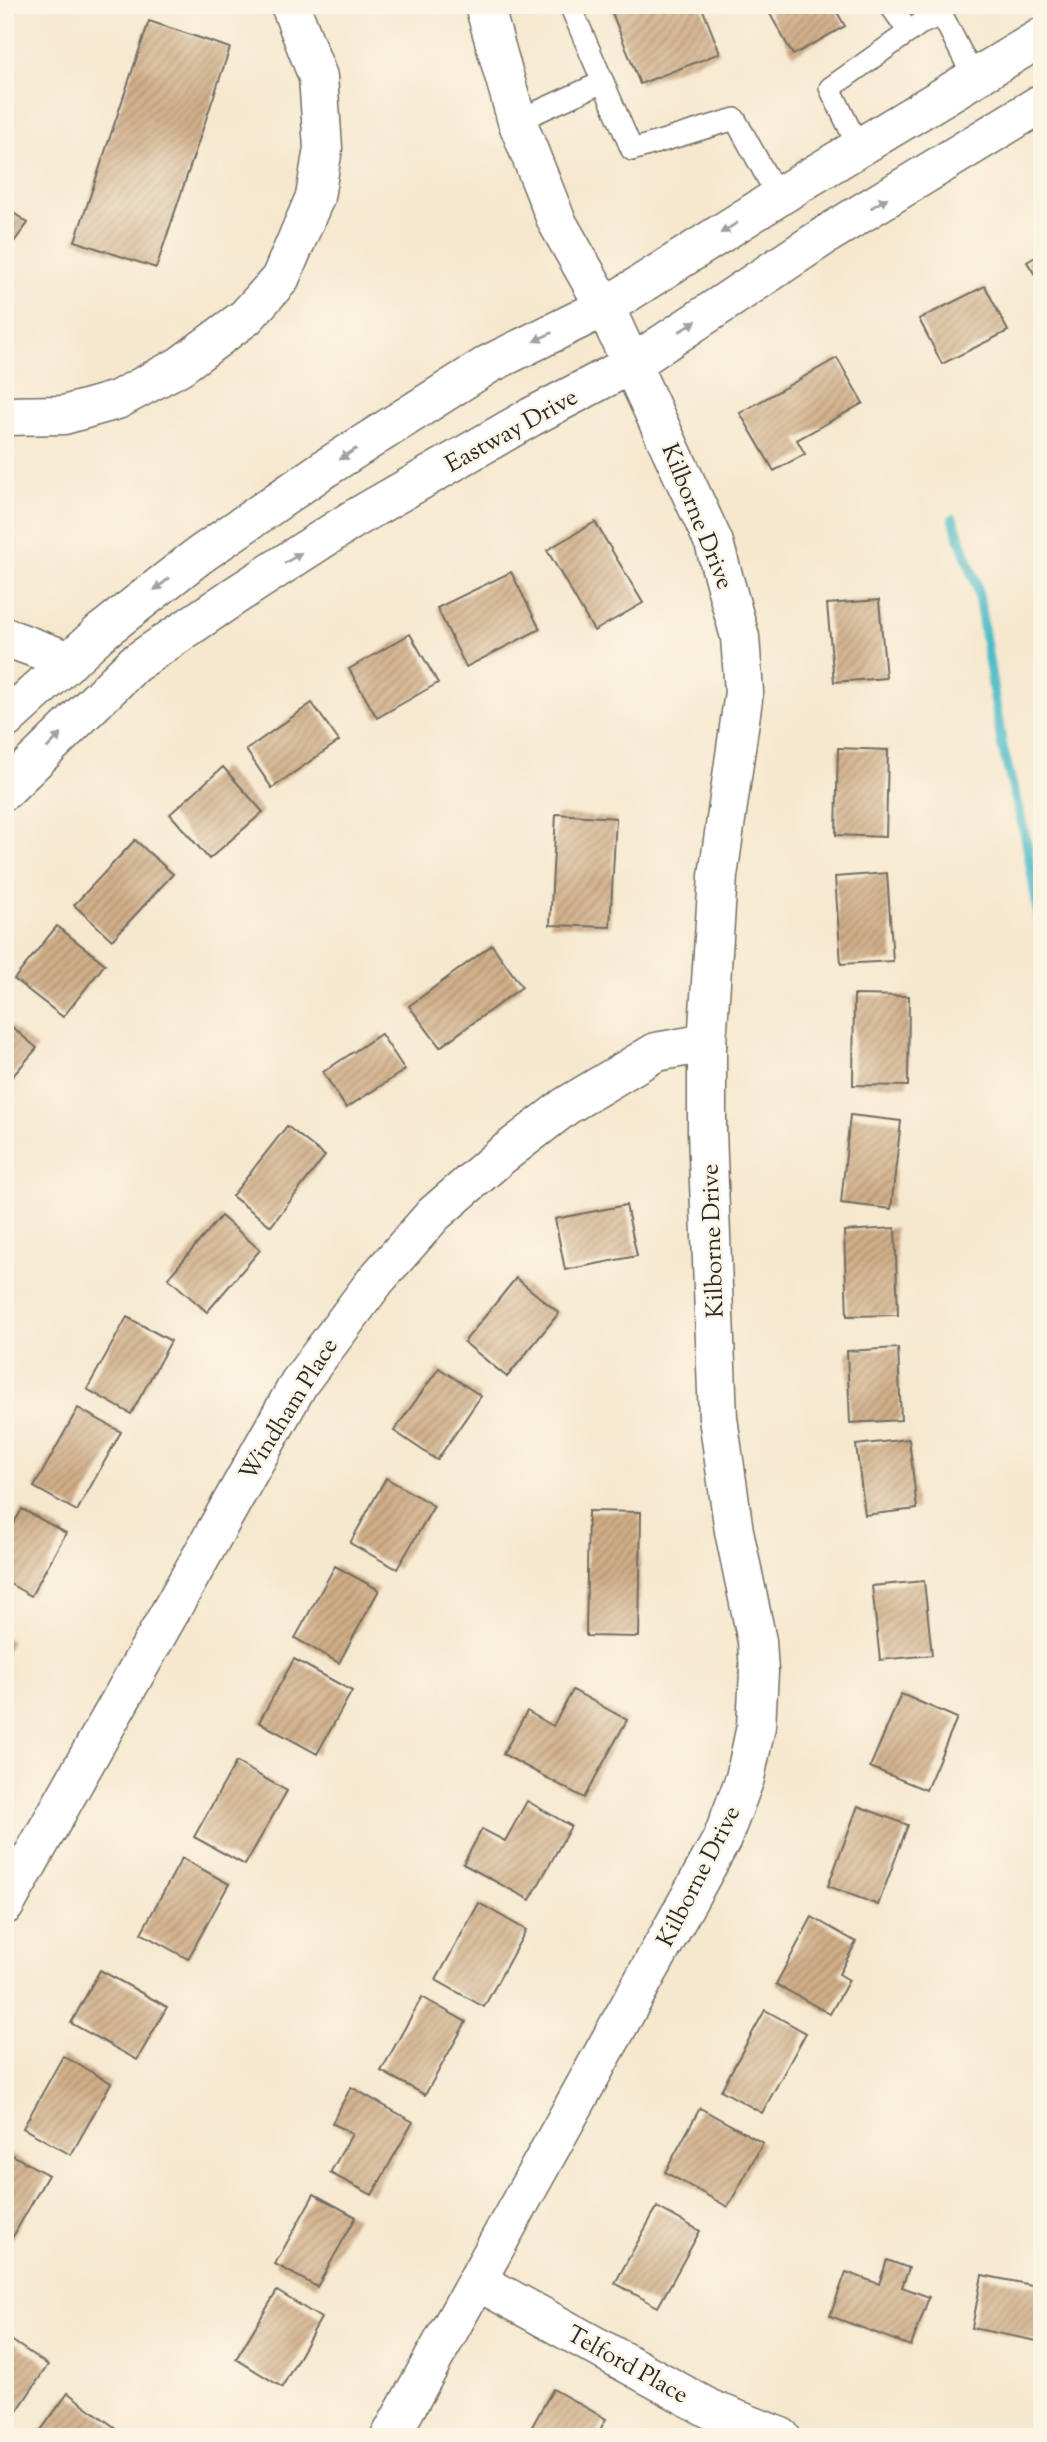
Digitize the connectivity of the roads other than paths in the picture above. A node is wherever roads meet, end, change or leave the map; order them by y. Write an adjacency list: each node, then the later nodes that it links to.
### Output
1 (290, 5): 16 (street)
2 (484, 5): 11 (street, Kilborne Drive)
3 (570, 5): 9 (lane)
4 (890, 5): 6 (lane)
5 (941, 10): 6 (lane); 8 (lane)
6 (909, 32): 12 (lane)
7 (1042, 37): 8 (street)
8 (974, 78): 12 (street)
9 (603, 82): 11 (lane); 13 (lane)
10 (1042, 103): 15 (street, Eastway Drive, one-way to 10)
11 (517, 121): 14 (street, Kilborne Drive)
12 (859, 148): 13 (street)
13 (778, 197): 14 (street, one-way to 14)
14 (605, 307): 15 (street, Kilborne Drive); 18 (street, one-way to 18)
15 (632, 364): 20 (street, Eastway Drive, one-way to 15); 21 (street, Kilborne Drive)
16 (5, 416)
17 (5, 637): 18 (street)
18 (70, 661): 19 (street)
19 (5, 720)
20 (5, 790)
21 (707, 1043): 22 (street, Windham Place); 23 (street, Kilborne Drive)
22 (5, 1905)
23 (478, 2282): 24 (street, Kilborne Drive); 25 (street, Telford Place)
24 (390, 2437)
25 (781, 2437)

